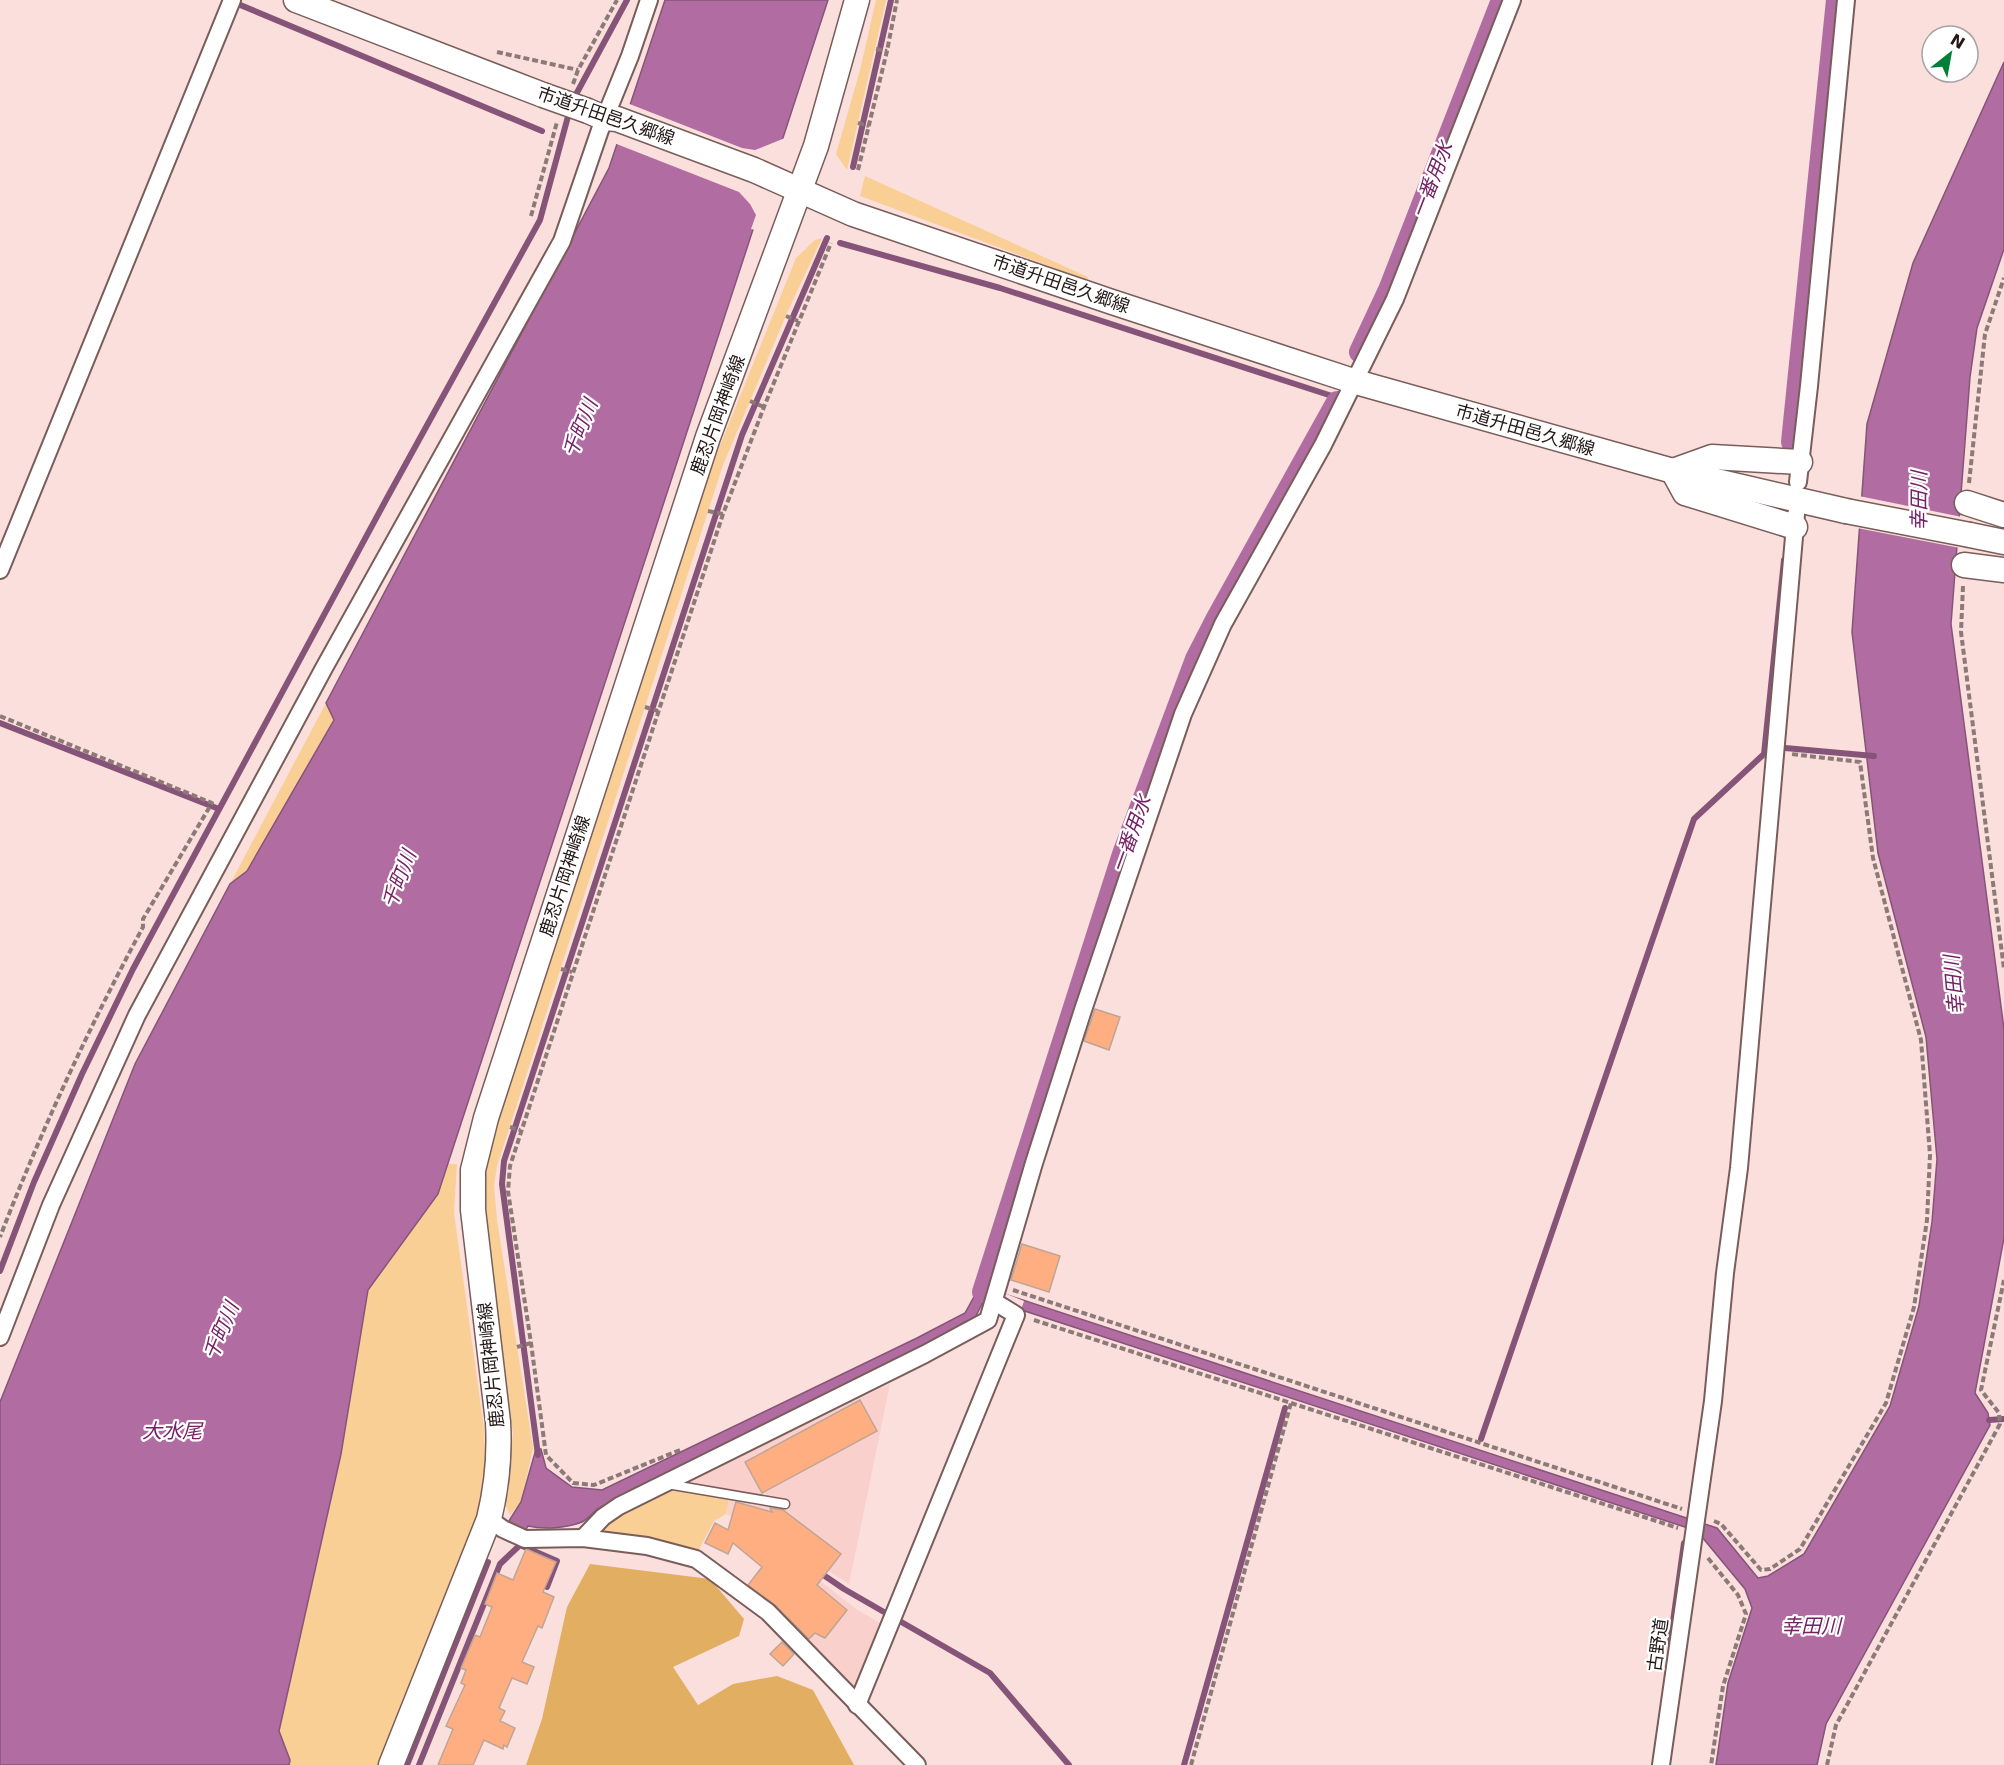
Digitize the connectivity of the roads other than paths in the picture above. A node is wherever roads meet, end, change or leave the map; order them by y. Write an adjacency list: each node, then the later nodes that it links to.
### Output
1 (296, 0): 7 (street, 市道升田邑久郷線, bridge)
2 (649, 0): 7 (street)
3 (857, 0): 8 (street, 鹿忍片岡神崎線)
4 (1512, 0): 9 (street)
5 (1846, 0): 11 (street)
6 (231, 2): 17 (street)
7 (603, 116): 8 (street, 市道升田邑久郷線); 20 (street)
8 (801, 191): 9 (street, 市道升田邑久郷線); 23 (street, 鹿忍片岡神崎線)
9 (1356, 382): 10 (street, 市道升田邑久郷線); 19 (street)
10 (1673, 471): 11 (street); 14 (street); 15 (street, 市道升田邑久郷線, bridge)
11 (1799, 472)
12 (1967, 503): 13 (street)
13 (2004, 514)
14 (1795, 521): 28 (street, 古野道)
15 (2004, 542)
16 (1964, 565): 18 (street)
17 (0, 570)
18 (2004, 570)
19 (996, 1296): 21 (street); 25 (street)
20 (0, 1337)
21 (664, 1483): 22 (lane); 24 (street)
22 (785, 1504)
23 (496, 1524): 24 (street); 26 (street, 鹿忍片岡神崎線)
24 (583, 1538): 25 (street)
25 (857, 1705): 27 (street)
26 (391, 1765)
27 (917, 1765)
28 (1661, 1765)

